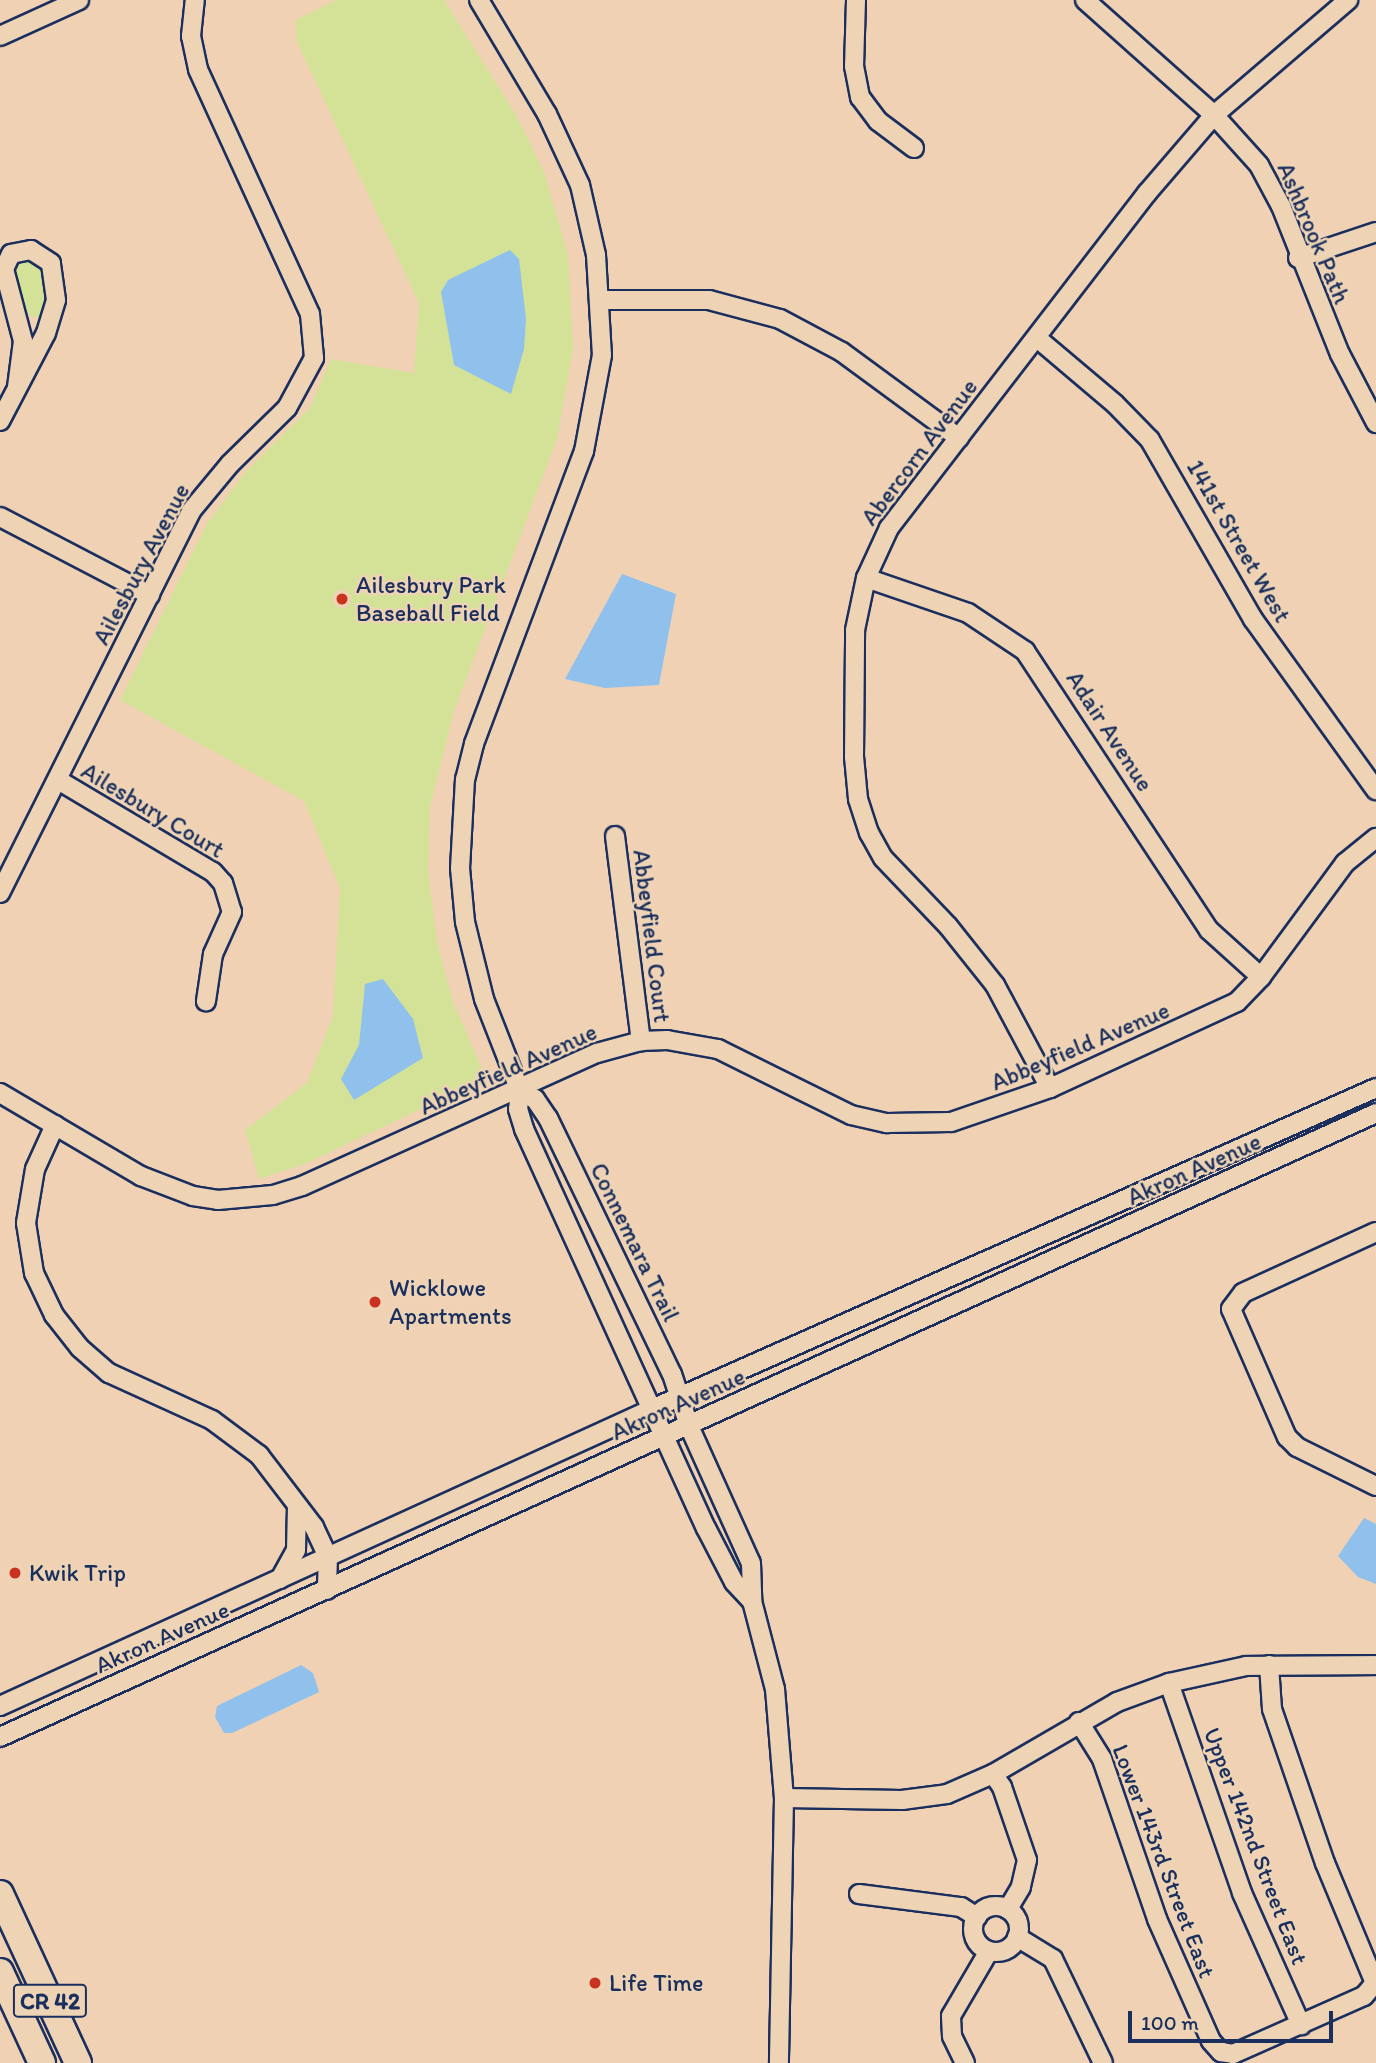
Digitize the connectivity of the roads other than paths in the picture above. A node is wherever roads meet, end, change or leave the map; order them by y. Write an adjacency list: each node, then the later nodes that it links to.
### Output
1 (79, 0): 7 (street)
2 (479, 0): 13 (street, Connemara Trail)
3 (856, 0): 10 (street)
4 (1085, 0): 9 (street, Ashbrook Path)
5 (1348, 0): 9 (street, Abercorn Avenue)
6 (190, 1): 21 (street, Ailesbury Avenue)
7 (42, 8): 8 (street)
8 (0, 36)
9 (1214, 114): 12 (street, Ashbrook Path); 14 (street, Abercorn Avenue)
10 (914, 148)
11 (1376, 232): 12 (street)
12 (1298, 258): 17 (street, Ashbrook Path)
13 (601, 300): 18 (street); 32 (street, Connemara Trail)
14 (1037, 338): 18 (street, Abercorn Avenue); 23 (street, 141st Street West)
15 (17, 387): 15 (street); 16 (street)
16 (0, 421)
17 (1376, 423)
18 (959, 438): 20 (street, Abercorn Avenue)
19 (0, 517): 21 (street)
20 (866, 578): 27 (street, Adair Avenue); 30 (street, Abercorn Avenue)
21 (150, 595): 22 (street, Ailesbury Avenue)
22 (58, 780): 26 (street, Ailesbury Avenue); 28 (street, Ailesbury Court)
23 (1376, 790)
24 (615, 836): 29 (street, Abbeyfield Court)
25 (1376, 838): 27 (street, Abbeyfield Avenue)
26 (0, 893)
27 (1261, 977): 30 (street, Abbeyfield Avenue)
28 (206, 1001)
29 (641, 1041): 30 (street, Abbeyfield Avenue); 32 (street, Abbeyfield Avenue)
30 (1050, 1088)
31 (1376, 1088): 37 (street, Akron Avenue)
32 (520, 1091): 35 (street, Abbeyfield Avenue); 37 (street, Connemara Trail); 38 (street, Connemara Trail)
33 (0, 1093): 35 (street, Abbeyfield Avenue)
34 (1376, 1113): 39 (street, Akron Avenue)
35 (55, 1125): 42 (street)
36 (1376, 1231): 41 (street)
37 (681, 1397): 38 (street, Akron Avenue); 39 (street, Connemara Trail)
38 (652, 1409): 40 (street, Connemara Trail); 43 (street, Akron Avenue)
39 (689, 1426): 40 (street, Akron Avenue); 46 (street, Connemara Trail)
40 (666, 1437): 45 (street, Akron Avenue); 46 (street, Connemara Trail)
41 (1376, 1486)
42 (297, 1506): 43 (street); 44 (street)
43 (328, 1558): 44 (street, Akron Avenue); 45 (street)
44 (279, 1580): 50 (street, Akron Avenue)
45 (327, 1590): 52 (street, Akron Avenue)
46 (751, 1601): 54 (street)
47 (1269, 1665): 48 (street); 49 (street); 62 (street)
48 (1376, 1665)
49 (1169, 1683): 51 (street); 63 (street, Upper 142nd Street East)
50 (0, 1706)
51 (1080, 1722): 53 (street); 63 (street, Lower 143rd Street East)
52 (0, 1737)
53 (993, 1774): 54 (street); 57 (street)
54 (784, 1798): 66 (street)
55 (0, 1894): 65 (highway, CR 42)
56 (859, 1894): 58 (street)
57 (1008, 1909): 58 (street); 59 (street)
58 (977, 1916): 60 (street)
59 (1017, 1937): 60 (street); 68 (street)
60 (989, 1951): 67 (street)
61 (0, 1972): 64 (highway, CR 42)
62 (1374, 1983): 63 (street)
63 (1300, 2025)
64 (41, 2063)
65 (78, 2063)
66 (779, 2063)
67 (965, 2063)
68 (1103, 2063)

